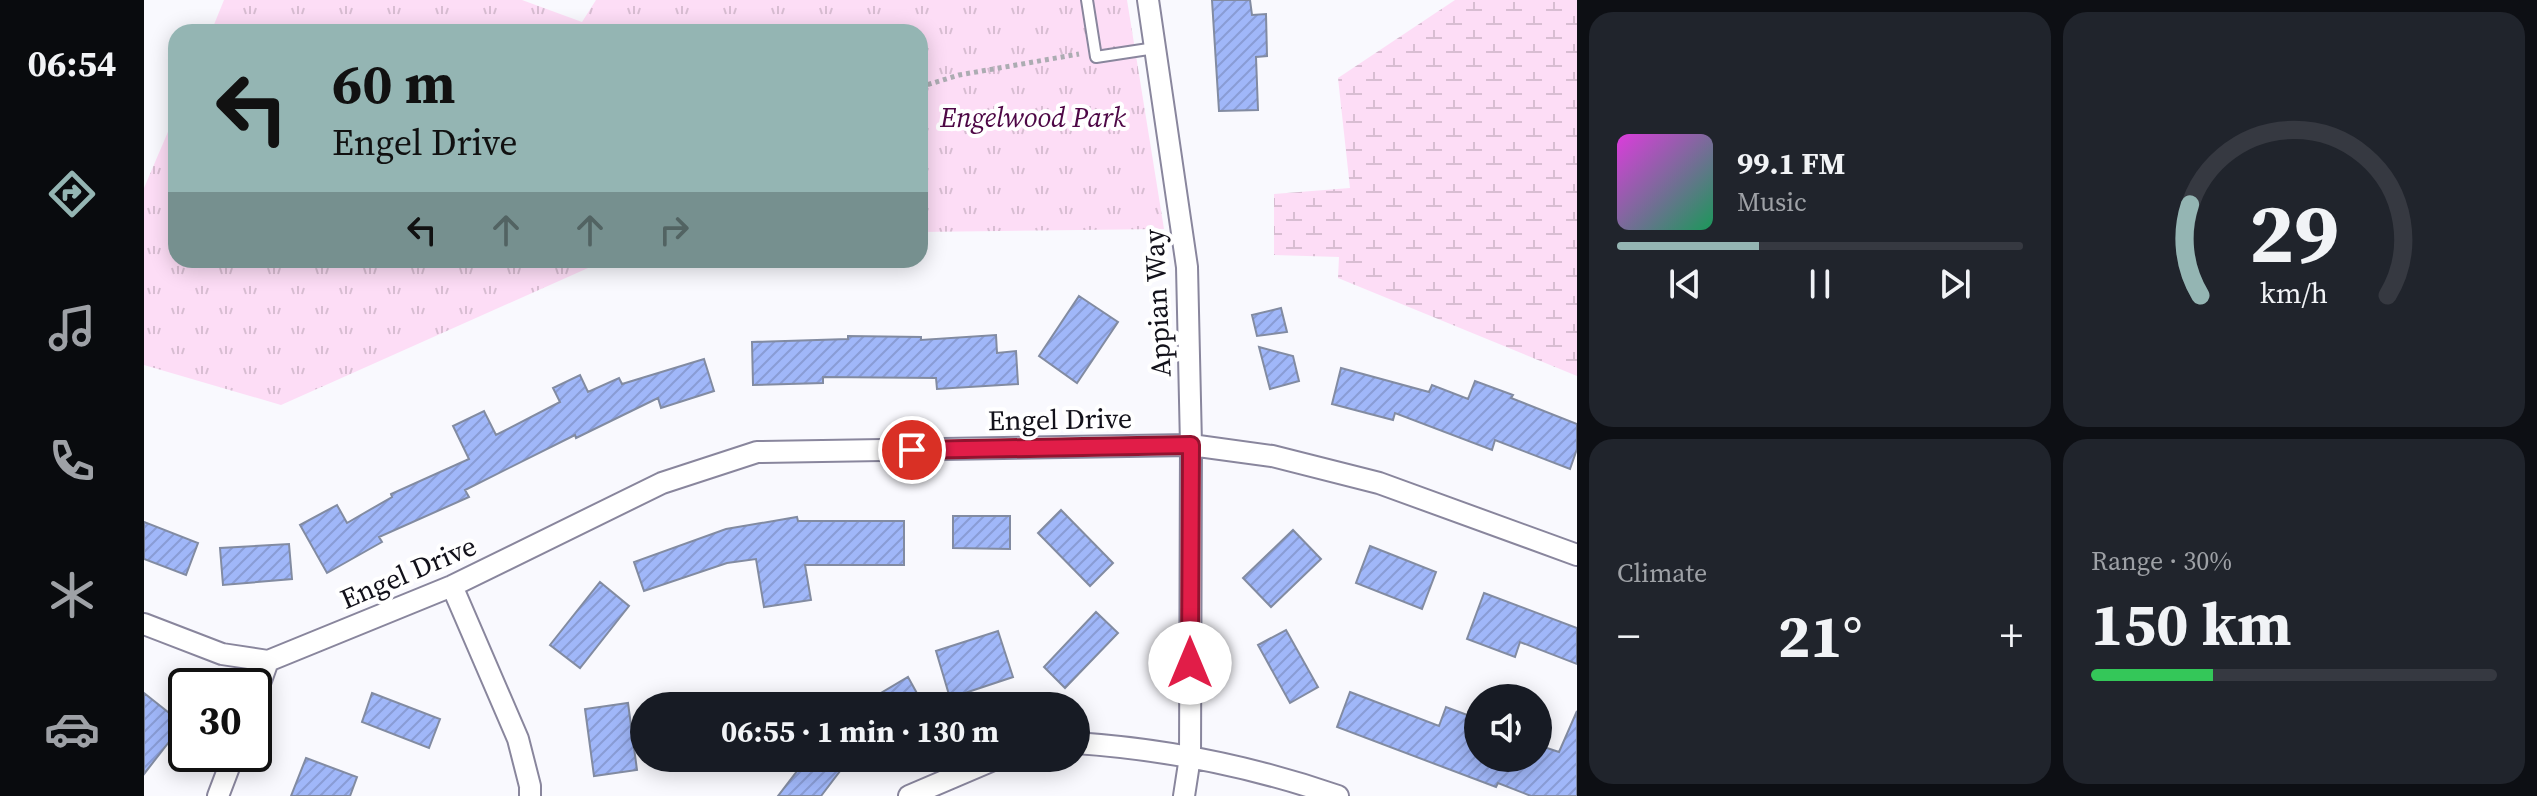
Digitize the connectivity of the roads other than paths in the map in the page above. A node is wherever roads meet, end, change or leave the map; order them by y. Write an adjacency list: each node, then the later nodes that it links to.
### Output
1 (1087, 0): 3 (lane)
2 (1148, 0): 3 (street, Appian Way)
3 (1155, 48): 4 (street, Appian Way)
4 (1191, 445): 5 (street, Engel Drive); 6 (street, Engel Drive); 11 (street, Appian Way)
5 (1577, 555)
6 (452, 586): 8 (street, Engel Drive); 15 (street)
7 (144, 624): 8 (street)
8 (268, 661): 9 (street)
9 (265, 668)
10 (1090, 745): 11 (street)
11 (1190, 757): 17 (street, Appian Way); 18 (street)
12 (227, 772): 14 (street)
13 (965, 772): 16 (street)
14 (218, 796)
15 (530, 796)
16 (909, 796)
17 (1184, 796)
18 (1338, 796)

